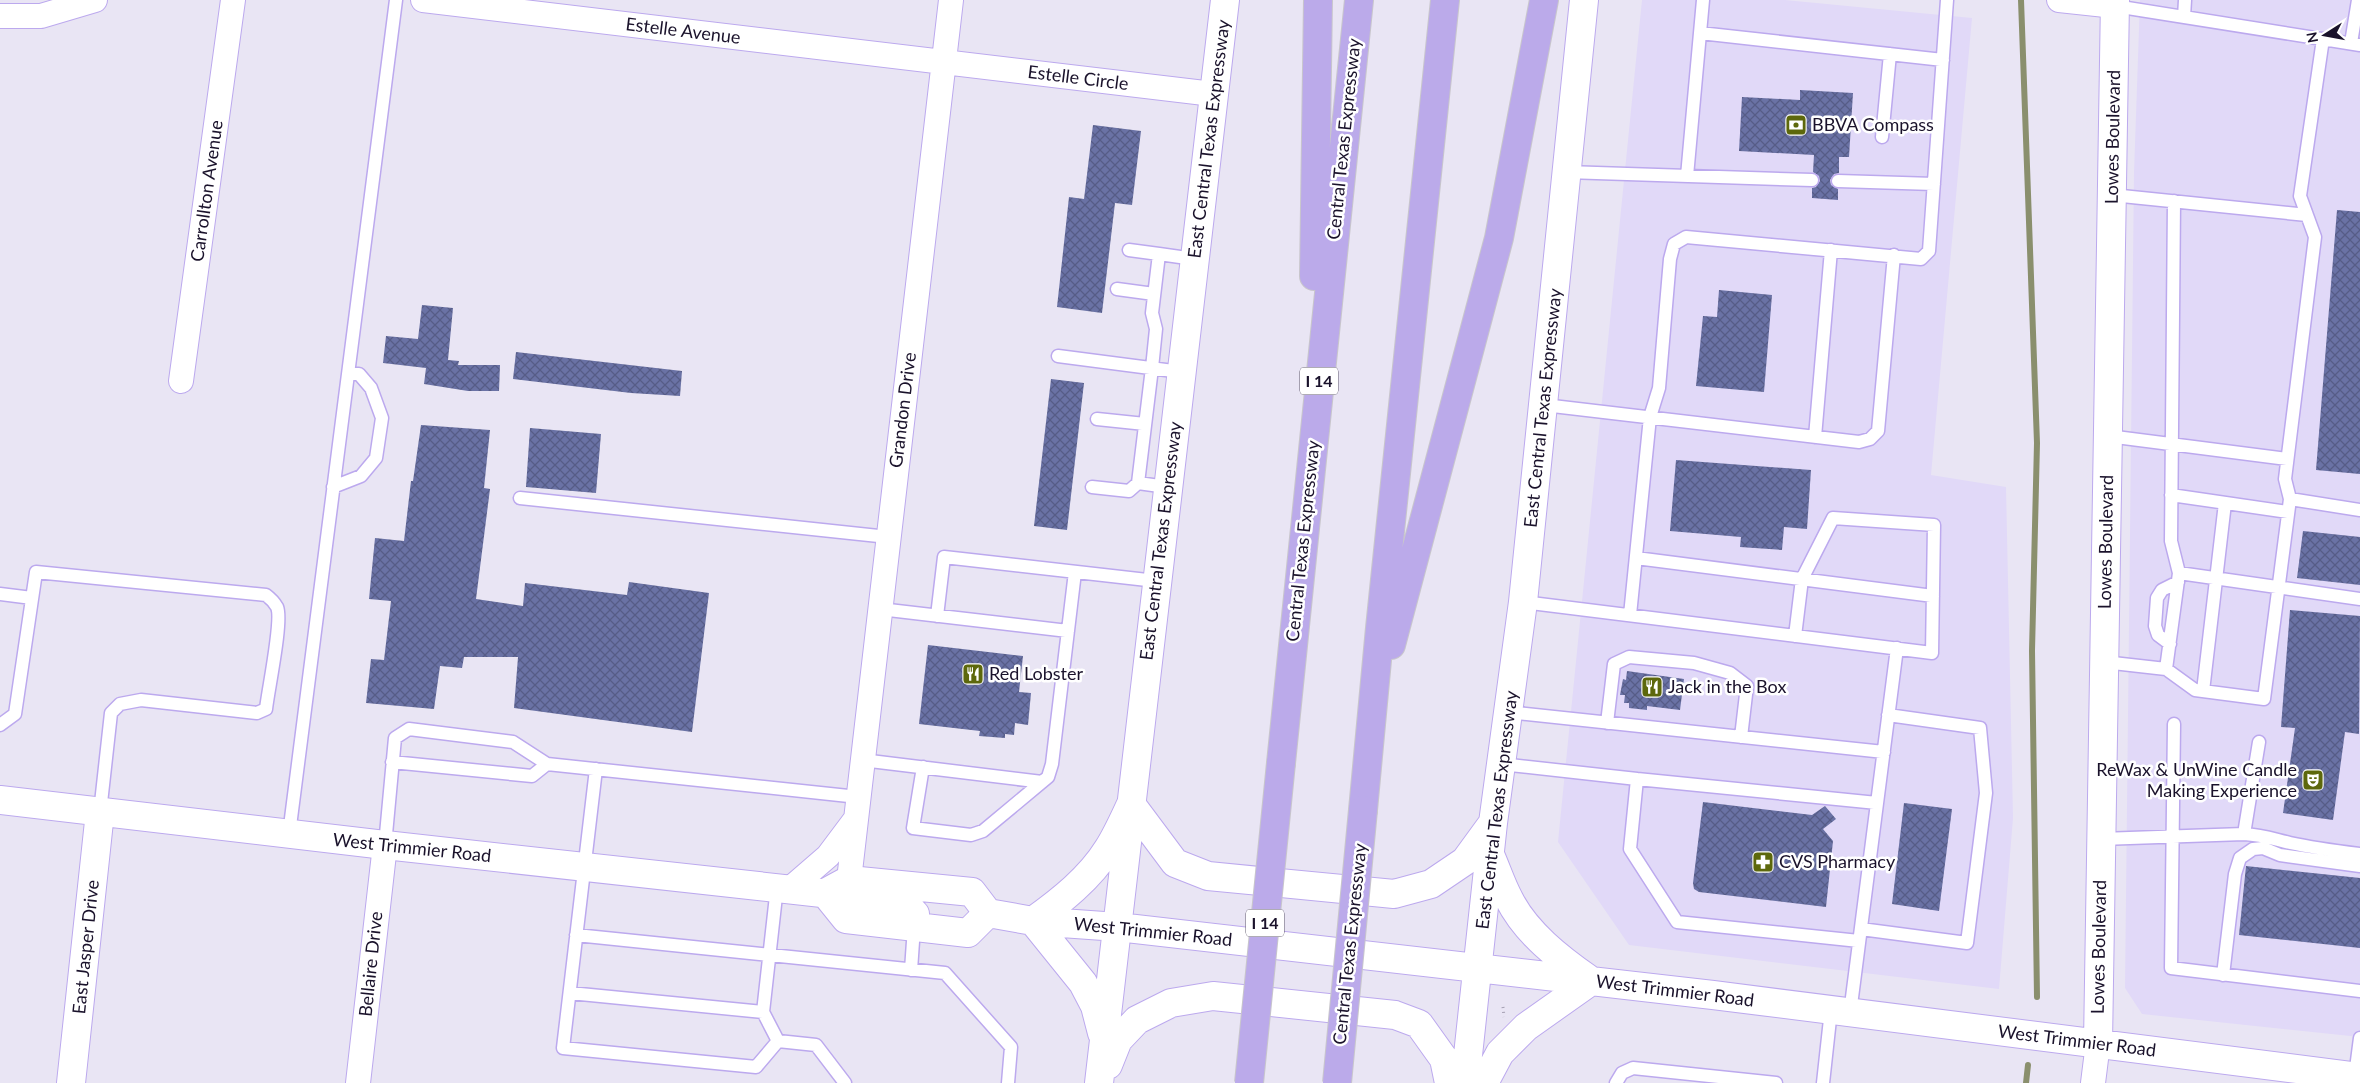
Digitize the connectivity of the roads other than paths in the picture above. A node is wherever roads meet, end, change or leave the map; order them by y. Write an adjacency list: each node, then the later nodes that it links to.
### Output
1 (95, 0): 18 (street)
2 (233, 0): 48 (street, Carrollton Avenue)
3 (396, 0): 47 (lane)
4 (423, 0): 25 (street, Estelle Avenue)
5 (951, 0): 25 (street, Grandon Drive)
6 (1225, 0): 26 (main road, East Central Texas Expressway)
7 (1318, 0): 43 (highway)
8 (1359, 0): 43 (highway, Central Texas Expressway / I 14)
9 (1445, 0): 89 (highway, Central Texas Expressway)
10 (1544, 0): 89 (highway)
11 (1584, 0): 28 (main road, East Central Texas Expressway)
12 (1703, 0): 20 (lane)
13 (1947, 0): 24 (lane)
14 (2185, 0): 19 (lane)
15 (2358, 0): 22 (lane)
16 (2069, 1): 17 (street)
17 (2115, 3): 19 (lane); 33 (main road, Lowes Boulevard)
18 (0, 16)
19 (2184, 17): 21 (lane)
20 (1700, 33): 23 (lane); 29 (lane)
21 (2322, 39): 22 (lane); 35 (lane)
22 (2355, 44)
23 (1890, 54): 24 (lane); 27 (lane)
24 (1943, 60): 32 (lane)
25 (943, 62): 26 (street, Estelle Circle); 66 (street, Grandon Drive)
26 (1213, 94): 40 (main road, East Central Texas Expressway)
27 (1882, 137)
28 (1566, 172): 29 (lane); 49 (main road, East Central Texas Expressway)
29 (1687, 176): 30 (lane)
30 (1812, 180)
31 (1838, 181): 32 (lane)
32 (1934, 184): 39 (lane)
33 (2112, 195): 34 (lane); 53 (main road, Lowes Boulevard)
34 (2174, 201): 35 (lane); 55 (lane)
35 (2307, 215): 56 (lane)
36 (1129, 250): 38 (lane)
37 (1831, 250): 39 (lane); 50 (lane); 54 (lane)
38 (1159, 254): 40 (lane); 42 (lane)
39 (1894, 255): 54 (lane)
40 (1194, 259): 46 (main road, East Central Texas Expressway)
41 (1117, 289): 42 (lane)
42 (1154, 294): 45 (lane)
43 (1324, 336): 150 (highway, Central Texas Expressway / I 14, bridge)
44 (1058, 356): 45 (lane)
45 (1152, 368): 46 (lane); 52 (lane)
46 (1181, 372): 60 (main road, East Central Texas Expressway)
47 (348, 374): 58 (lane); 58 (lane)
48 (181, 381)
49 (1544, 405): 50 (lane); 78 (main road, East Central Texas Expressway)
50 (1650, 417): 54 (lane); 67 (lane)
51 (1097, 419): 52 (lane)
52 (1145, 424): 57 (lane)
53 (2108, 436): 55 (lane); 86 (main road, Lowes Boulevard)
54 (1815, 437)
55 (2172, 444): 56 (lane); 61 (lane)
56 (2287, 459): 64 (lane)
57 (1138, 483): 59 (lane); 60 (lane)
58 (334, 487): 112 (lane)
59 (1092, 487)
60 (1167, 487): 72 (main road, East Central Texas Expressway)
61 (2171, 495): 63 (lane); 69 (lane)
62 (520, 498): 66 (lane)
63 (2225, 503): 64 (lane); 70 (lane)
64 (2289, 506): 65 (lane); 73 (lane)
65 (2360, 510)
66 (888, 537): 79 (street, Grandon Drive)
67 (1636, 558): 71 (lane); 80 (lane)
68 (1075, 572): 72 (lane); 81 (lane); 82 (lane)
69 (2178, 578): 70 (lane); 84 (lane); 84 (lane)
70 (2217, 578): 73 (lane); 88 (lane)
71 (1802, 579): 75 (lane); 75 (lane); 83 (lane)
72 (1156, 581): 108 (main road, East Central Texas Expressway)
73 (2278, 588): 77 (lane); 88 (lane)
74 (0, 594): 76 (lane)
75 (1933, 596): 85 (lane)
76 (32, 598): 94 (lane); 110 (lane)
77 (2360, 599)
78 (1523, 602): 80 (lane); 90 (main road, East Central Texas Expressway)
79 (880, 609): 81 (lane); 98 (street, Grandon Drive)
80 (1630, 615): 83 (lane)
81 (937, 616): 82 (lane)
82 (1068, 631): 105 (lane)
83 (1795, 636): 85 (lane)
84 (2170, 644): 87 (lane)
85 (1897, 648): 91 (lane)
86 (2104, 662): 87 (lane); 115 (main road, Lowes Boulevard)
87 (2166, 669): 88 (lane)
88 (2203, 691)
89 (1372, 711): 151 (highway, Central Texas Expressway, bridge)
90 (1508, 712): 92 (lane); 101 (main road, East Central Texas Expressway)
91 (1888, 715): 97 (lane); 129 (lane)
92 (1606, 723): 95 (lane); 95 (lane)
93 (2174, 724): 114 (lane)
94 (0, 725)
95 (1741, 737): 97 (lane)
96 (2259, 742): 113 (lane)
97 (1884, 752): 107 (lane)
98 (862, 760): 102 (lane); 109 (street, Grandon Drive)
99 (392, 762): 100 (lane); 100 (lane); 116 (lane)
100 (547, 764): 103 (lane)
101 (1501, 764): 104 (lane); 111 (main road, East Central Texas Expressway)
102 (923, 767): 105 (lane); 105 (lane)
103 (596, 768): 109 (lane); 119 (lane)
104 (1637, 779): 107 (lane); 129 (lane)
105 (1042, 782)
106 (0, 800): 110 (main road, West Trimmier Road)
107 (1877, 803): 129 (lane)
108 (1131, 804): 111 (main road); 125 (main road); 127 (main road, East Central Texas Expressway)
109 (857, 808): 121 (street, Grandon Drive); 122 (street)
110 (100, 812): 112 (main road, West Trimmier Road); 145 (main road, East Jasper Drive)
111 (1493, 823): 117 (main road, East Central Texas Expressway)
112 (289, 834): 116 (main road, West Trimmier Road)
113 (2244, 834): 114 (lane); 118 (lane)
114 (2172, 836): 115 (lane); 133 (lane)
115 (2101, 839): 141 (main road, Lowes Boulevard)
116 (385, 845): 119 (main road, West Trimmier Road); 146 (street, Bellaire Drive)
117 (1490, 854): 131 (main road, East Central Texas Expressway); 134 (main road)
118 (2360, 854)
119 (584, 866): 122 (main road, West Trimmier Road); 128 (lane)
120 (2360, 866): 133 (lane)
121 (849, 880): 123 (main road); 124 (main road)
122 (784, 888): 123 (main road, West Trimmier Road); 130 (lane)
123 (825, 893): 126 (main road)
124 (988, 913): 125 (main road, West Trimmier Road); 126 (main road)
125 (1033, 921): 127 (main road, West Trimmier Road); 142 (main road)
126 (914, 927): 132 (lane)
127 (1118, 927): 131 (main road, West Trimmier Road); 142 (main road, East Central Texas Expressway)
128 (576, 935): 130 (lane); 136 (lane)
129 (1860, 936): 138 (lane)
130 (770, 954): 132 (lane); 137 (lane)
131 (1479, 968): 134 (main road, West Trimmier Road); 153 (main road, East Central Texas Expressway)
132 (911, 970): 148 (lane)
133 (2223, 975): 135 (lane)
134 (1591, 981): 138 (main road, West Trimmier Road); 154 (main road)
135 (2360, 991)
136 (570, 994): 137 (lane); 140 (lane)
137 (763, 1012): 140 (lane)
138 (1840, 1012): 141 (main road, West Trimmier Road); 157 (lane)
139 (2360, 1038): 144 (lane)
140 (778, 1041): 147 (lane)
141 (2098, 1043): 143 (main road, West Trimmier Road); 158 (street, Lowes Boulevard)
142 (1104, 1044): 149 (main road, East Central Texas Expressway)
143 (2304, 1076): 144 (main road, West Trimmier Road)
144 (2358, 1077)
145 (71, 1083)
146 (358, 1083)
147 (845, 1083)
148 (1008, 1083)
149 (1100, 1083): 152 (main road)
150 (1249, 1083)
151 (1337, 1083)
152 (1449, 1083)
153 (1465, 1083)
154 (1484, 1083)
155 (1616, 1083): 156 (lane)
156 (1776, 1083)
157 (1823, 1083)
158 (2093, 1083)

